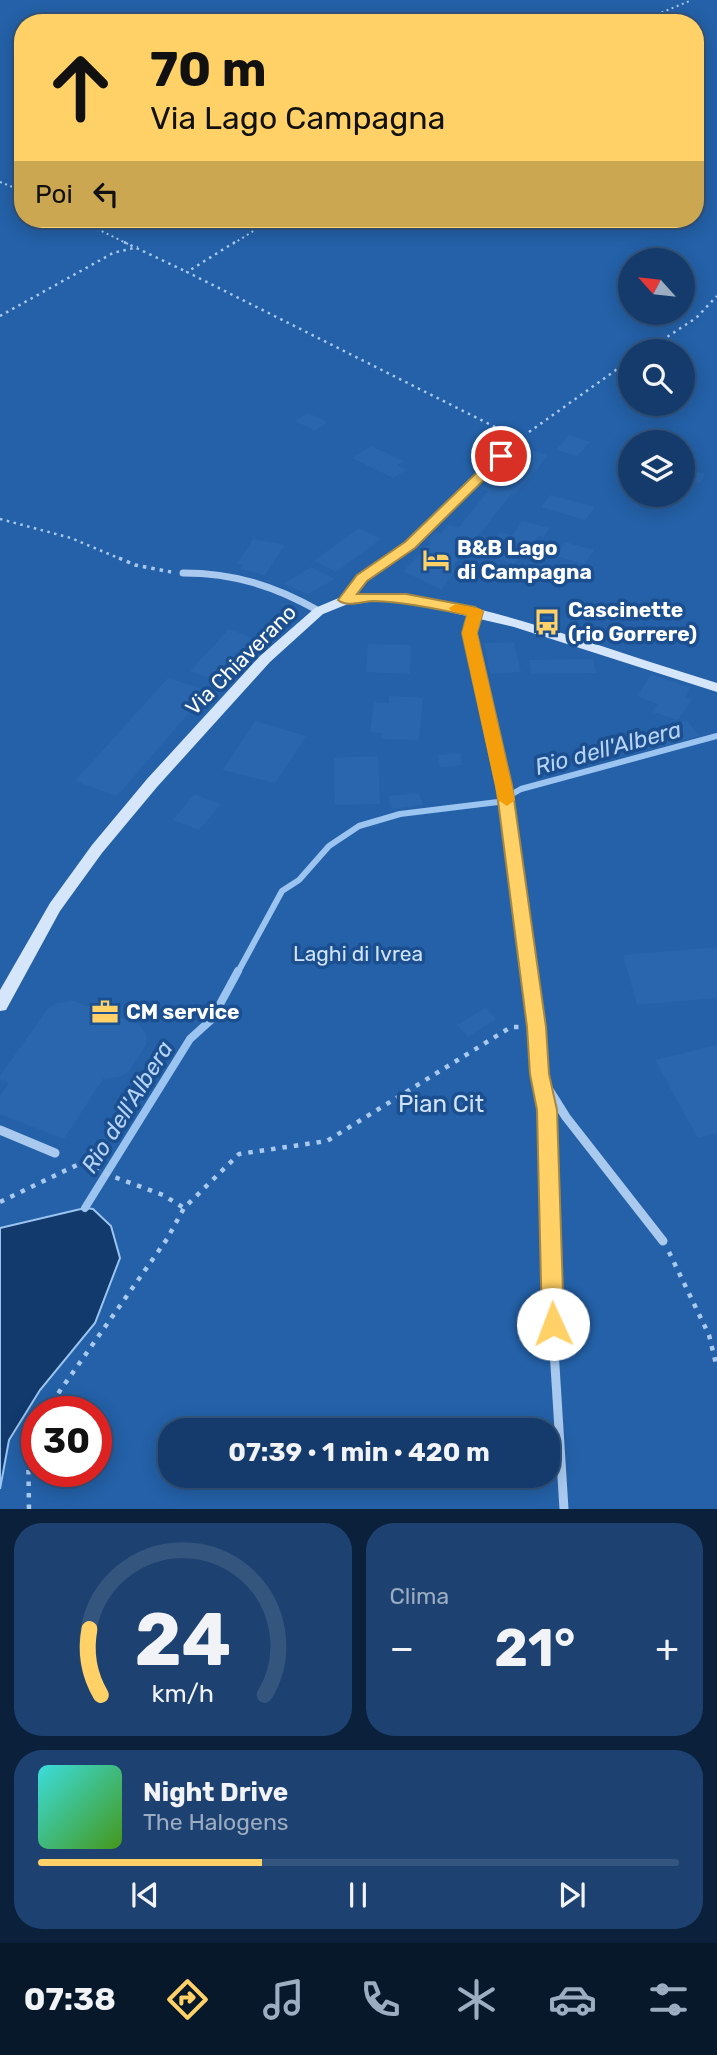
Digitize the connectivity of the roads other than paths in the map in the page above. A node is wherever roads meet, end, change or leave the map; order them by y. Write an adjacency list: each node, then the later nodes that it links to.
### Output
1 (519, 439): 3 (street)
2 (183, 573): 4 (street)
3 (345, 600): 4 (street, Via Chiaverano); 5 (street, Via Chiaverano)
4 (319, 611): 7 (street, Via Chiaverano)
5 (475, 612): 6 (street, Via Chiaverano); 8 (street)
6 (717, 688)
7 (0, 1005)
8 (539, 1074): 11 (street); 12 (street)
9 (0, 1130): 10 (street)
10 (55, 1153)
11 (663, 1241)
12 (564, 1509)

